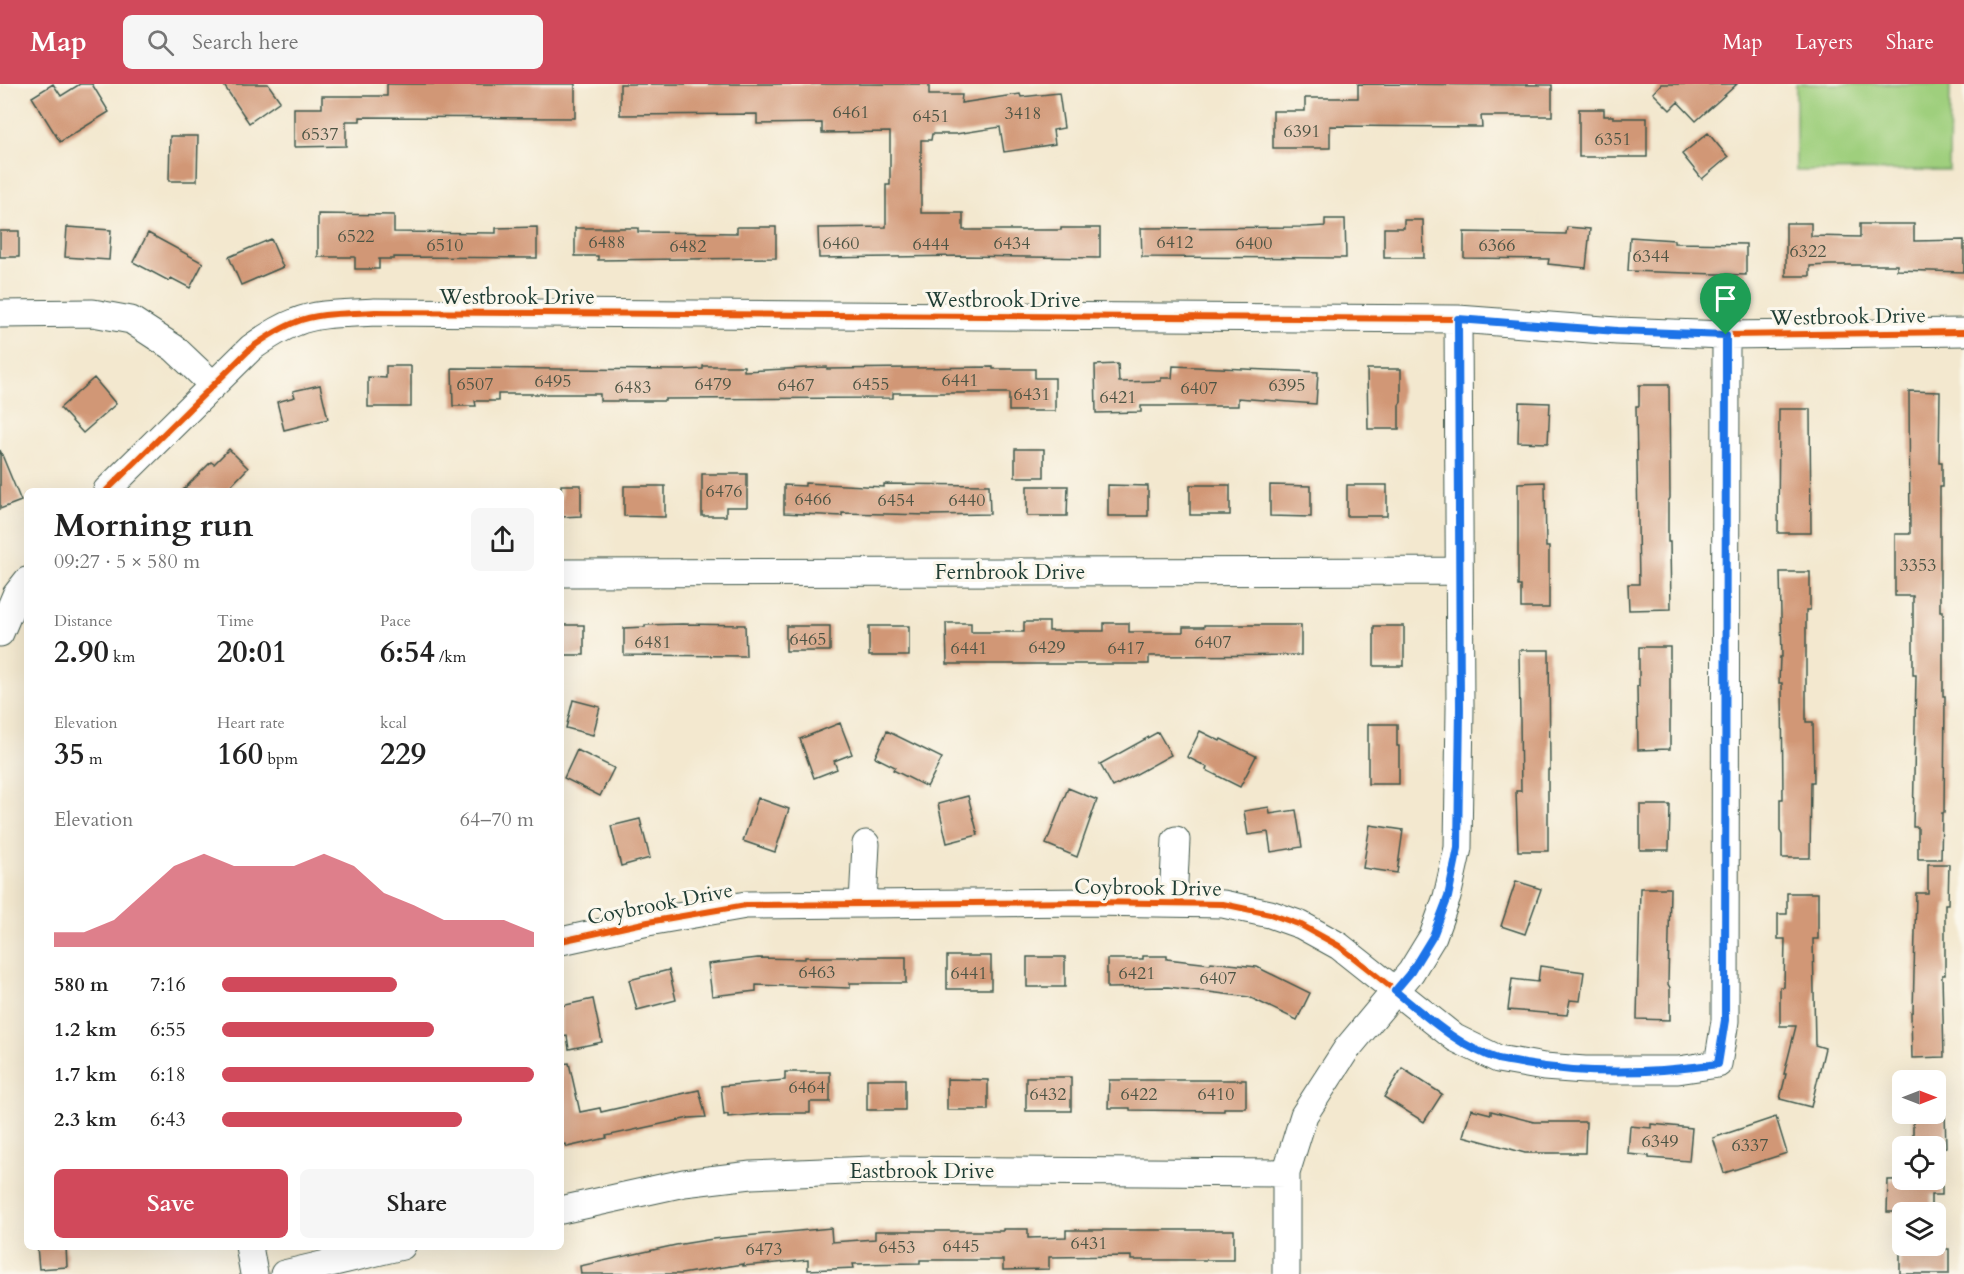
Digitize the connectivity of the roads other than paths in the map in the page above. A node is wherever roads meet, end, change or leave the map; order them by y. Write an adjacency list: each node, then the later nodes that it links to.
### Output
1 (0, 314): 5 (street)
2 (1458, 319): 4 (street, Westbrook Drive); 5 (street, Westbrook Drive); 7 (street)
3 (1964, 332): 4 (street, Westbrook Drive)
4 (1726, 335): 16 (street, Coybrook Drive)
5 (213, 385): 6 (street, Westbrook Drive)
6 (109, 488)
7 (1459, 571): 8 (street, Fernbrook Drive); 16 (street)
8 (564, 573)
9 (24, 585): 10 (street)
10 (0, 633)
11 (1176, 840): 13 (street)
12 (866, 844): 14 (street)
13 (1173, 902): 14 (street, Coybrook Drive); 16 (street, Coybrook Drive)
14 (863, 903): 15 (street, Coybrook Drive)
15 (564, 939)
16 (1395, 991): 17 (street)
17 (1286, 1173): 18 (street, Eastbrook Drive); 23 (street)
18 (564, 1209)
19 (250, 1250): 21 (street)
20 (385, 1250): 22 (street)
21 (254, 1274)
22 (284, 1274)
23 (1286, 1274)

